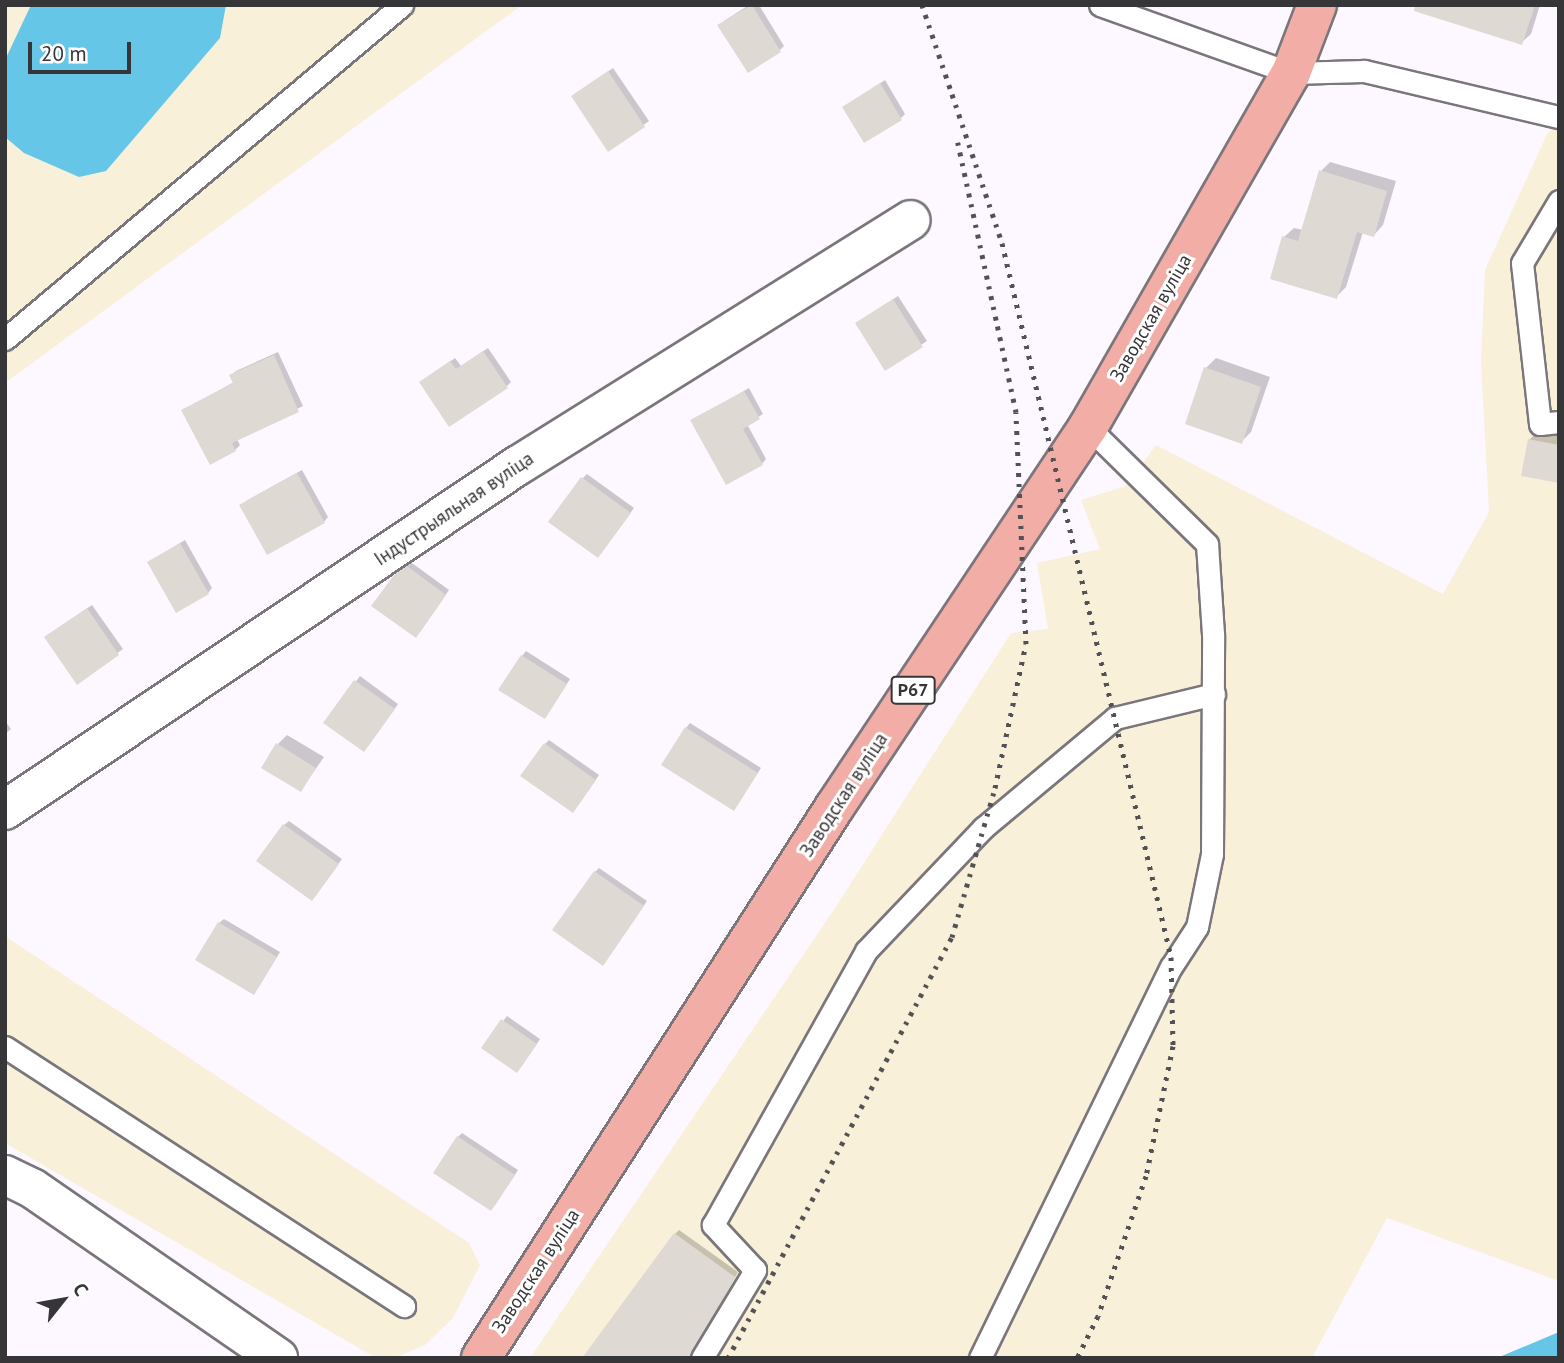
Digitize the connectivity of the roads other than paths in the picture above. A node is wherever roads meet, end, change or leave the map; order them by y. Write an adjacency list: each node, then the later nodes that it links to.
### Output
1 (402, 5): 4 (lane)
2 (1100, 5): 5 (lane)
3 (1317, 5): 5 (main road, Заводская вуліца / Р67)
4 (382, 14): 9 (lane)
5 (1291, 73): 6 (lane); 11 (main road, Заводская вуліца / Р67)
6 (1559, 117)
7 (1559, 201): 10 (lane)
8 (911, 220): 13 (street, Індустрыяльная вуліца)
9 (5, 339)
10 (1559, 422)
11 (1088, 426): 12 (lane); 18 (main road, Заводская вуліца / Р67)
12 (1213, 694): 19 (lane); 20 (lane)
13 (5, 810)
14 (5, 1047): 16 (lane)
15 (5, 1175): 17 (street)
16 (404, 1306)
17 (278, 1358)
18 (481, 1358)
19 (702, 1358)
20 (980, 1358)

